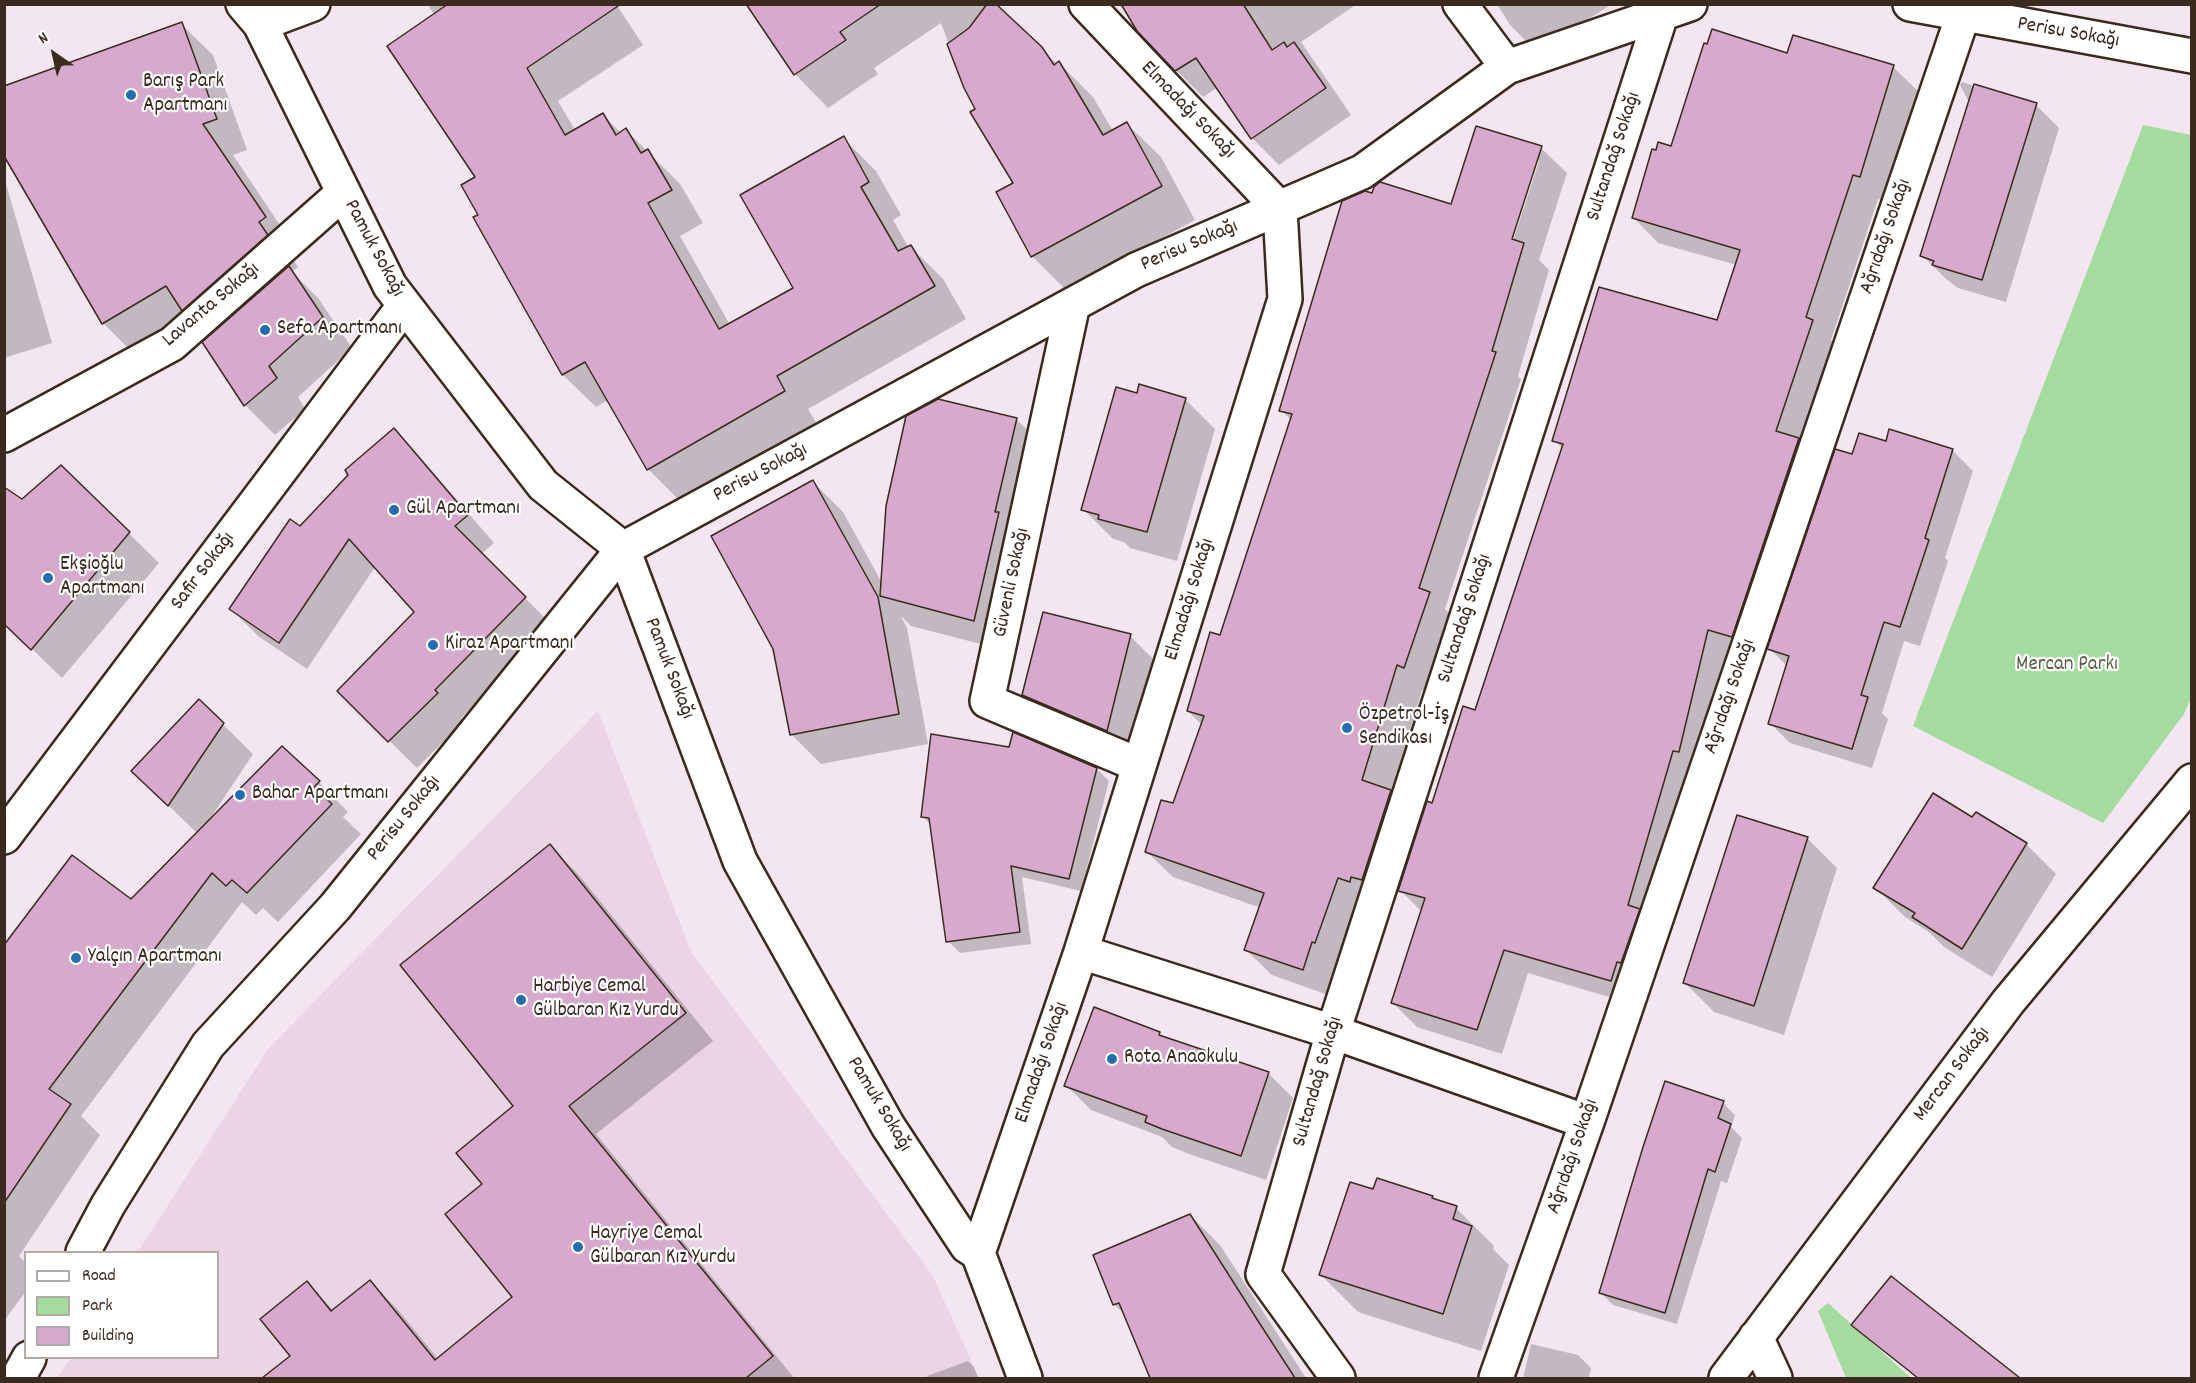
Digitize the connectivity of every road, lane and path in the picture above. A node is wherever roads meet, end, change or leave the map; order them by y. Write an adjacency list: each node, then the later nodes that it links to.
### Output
1 (313, 4): 6 (street)
2 (1086, 4): 11 (street, Elmadağı Sokağı)
3 (1460, 4): 9 (street)
4 (1910, 4): 7 (street, Perisu Sokağı)
5 (1675, 10): 9 (street, Perisu Sokağı); 20 (street, Sultandağ Sokağı)
6 (251, 14): 10 (street, Pamuk Sokağı)
7 (1963, 15): 8 (street, Perisu Sokağı); 21 (street, Ağrıdağı Sokağı)
8 (2192, 56)
9 (1507, 67): 11 (street, Perisu Sokağı)
10 (344, 193): 13 (street, Pamuk Sokağı); 14 (street, Lavanta Sokağı)
11 (1280, 209): 12 (street, Perisu Sokağı); 16 (street, Elmadağı Sokağı)
12 (1073, 304): 15 (street, Perisu Sokağı); 16 (street, Güvenli Sokağı)
13 (404, 306): 15 (street, Pamuk Sokağı); 18 (street, Safir Sokağı)
14 (4, 435)
15 (623, 549): 22 (street, Perisu Sokağı); 23 (street, Pamuk Sokağı)
16 (1139, 765): 19 (street, Elmadağı Sokağı)
17 (2192, 781): 24 (street, Mercan Sokağı)
18 (4, 837)
19 (1081, 952): 20 (street); 23 (street, Elmadağı Sokağı)
20 (1333, 1032): 21 (street); 28 (street, Sultandağ Sokağı)
21 (1587, 1122): 29 (street, Ağrıdağı Sokağı)
22 (84, 1251)
23 (978, 1253): 27 (street, Pamuk Sokağı)
24 (1756, 1337): 30 (street, Mercan Sokağı); 31 (street)
25 (28, 1359): 26 (street)
26 (18, 1378)
27 (1025, 1378)
28 (1338, 1378)
29 (1496, 1378)
30 (1726, 1378)
31 (1775, 1378)

